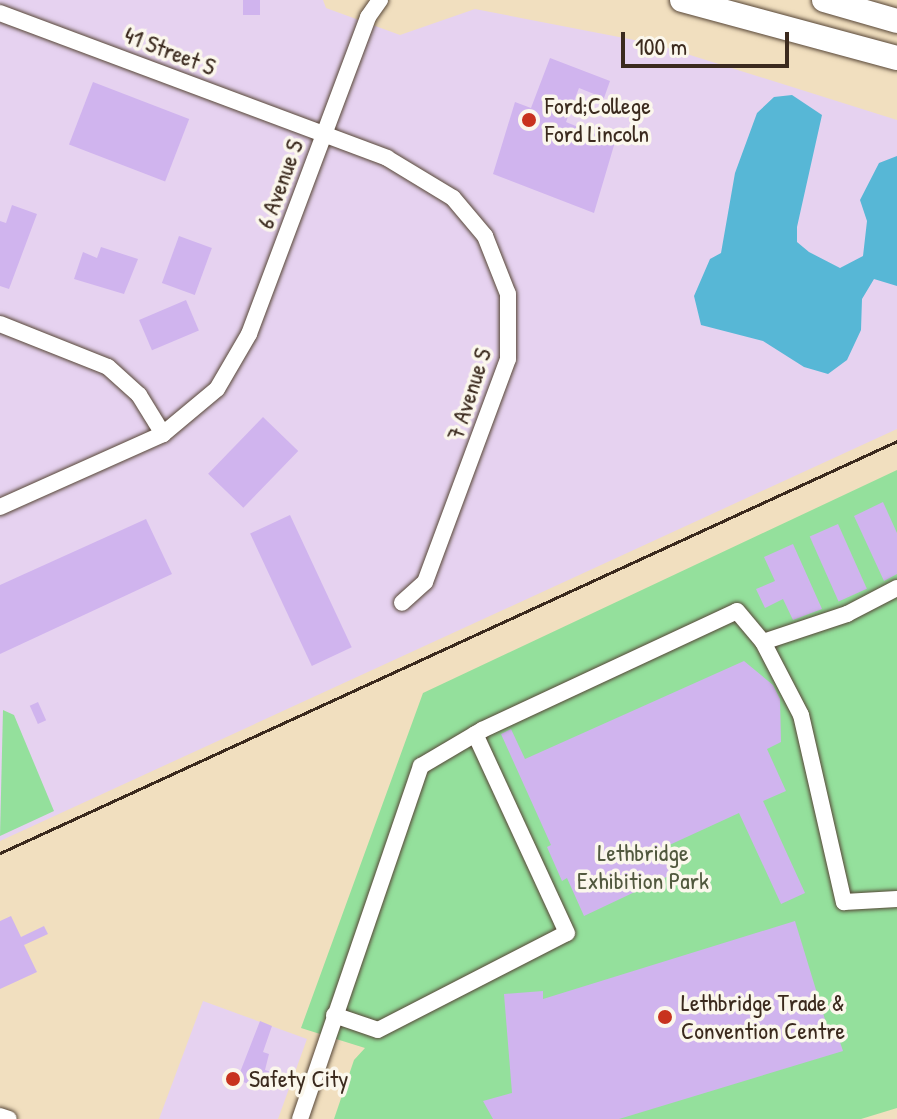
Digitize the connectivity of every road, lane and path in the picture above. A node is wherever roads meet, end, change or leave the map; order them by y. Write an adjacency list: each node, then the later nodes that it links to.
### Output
1 (380, 0): 4 (street, 6 Avenue S)
2 (682, 0): 7 (highway)
3 (824, 0): 6 (highway)
4 (368, 8): 8 (street, 6 Avenue S)
5 (0, 13): 8 (street, 41 Street S)
6 (897, 21)
7 (897, 58)
8 (324, 134): 10 (street, 6 Avenue S); 13 (street, 7 Avenue S)
9 (0, 324): 10 (street)
10 (163, 434): 11 (street, 6 Avenue S)
11 (0, 507)
12 (897, 588): 14 (street)
13 (402, 603)
14 (763, 642): 15 (street); 16 (street)
15 (475, 734): 17 (street); 17 (street)
16 (897, 899)
17 (331, 1022): 20 (street)
18 (0, 1116): 19 (street)
19 (9, 1119)
20 (300, 1119)

